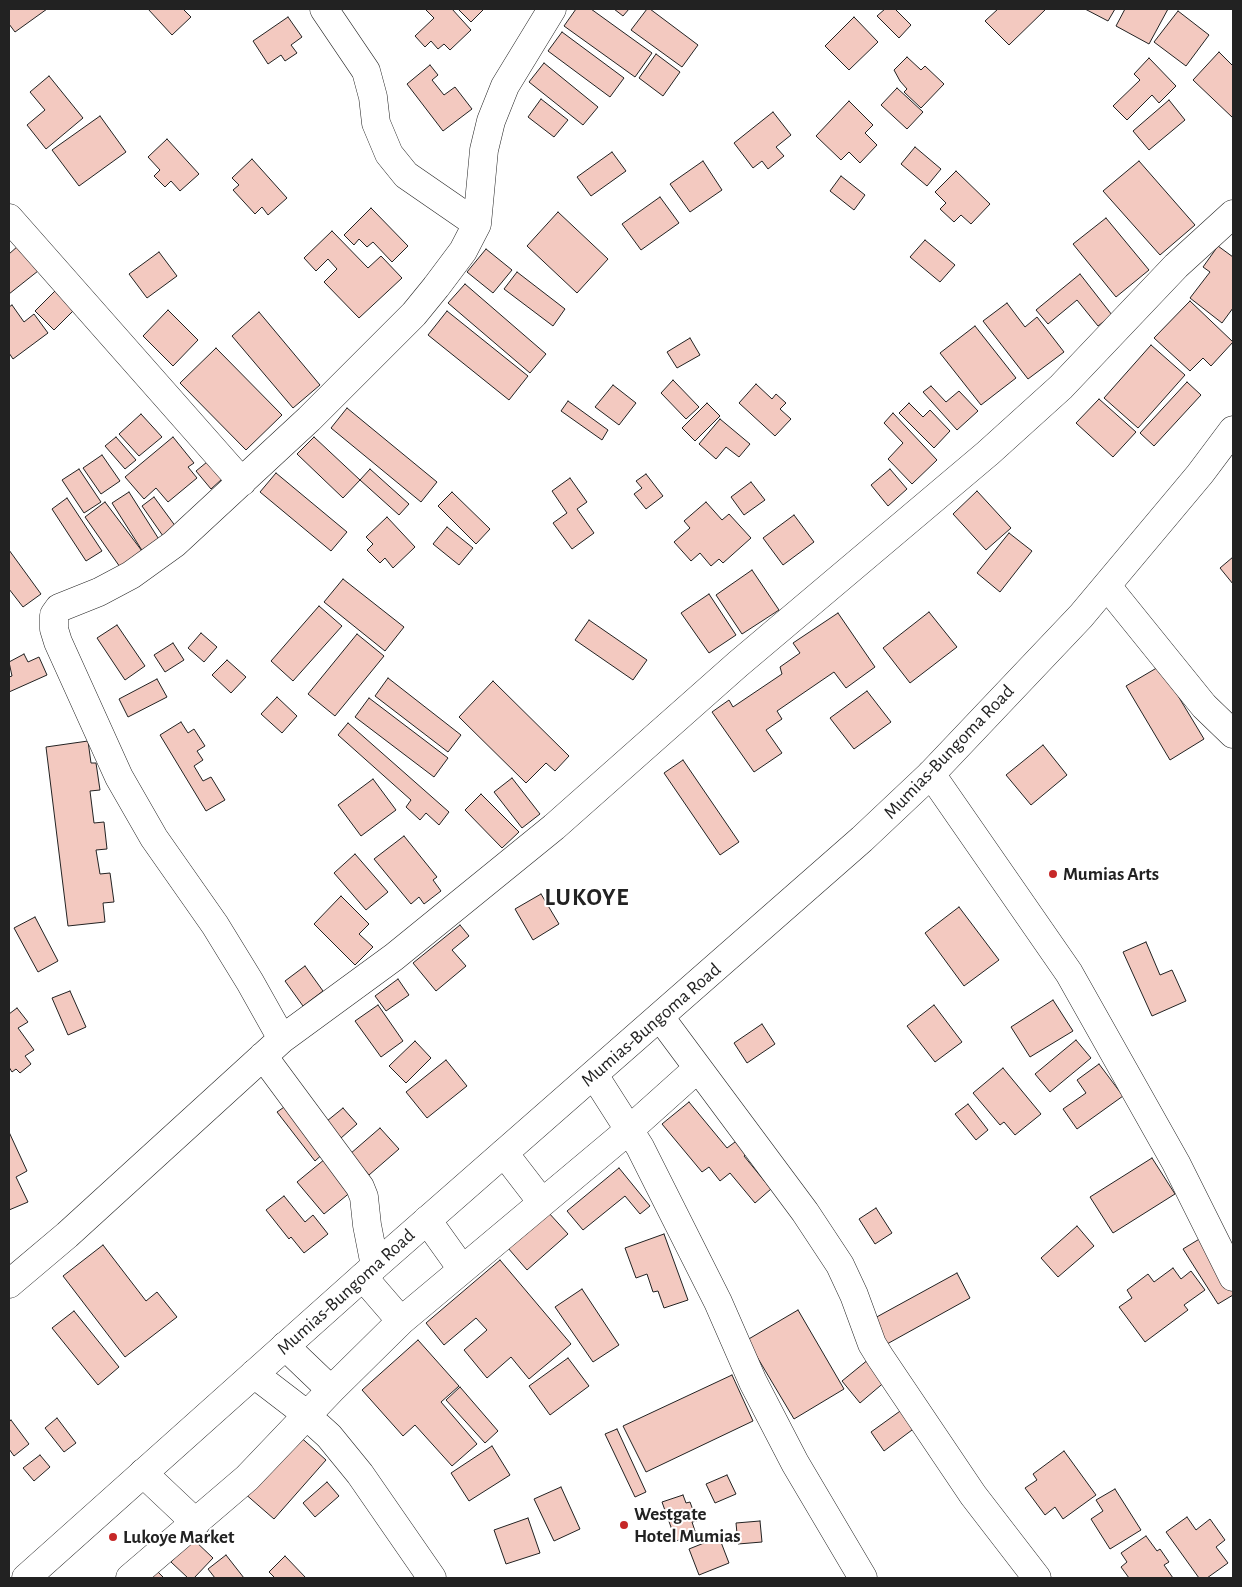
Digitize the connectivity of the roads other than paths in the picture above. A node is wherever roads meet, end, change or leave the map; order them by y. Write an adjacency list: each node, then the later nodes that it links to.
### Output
1 (324, 9): 5 (main road)
2 (552, 9): 5 (main road)
3 (1233, 214): 12 (main road)
4 (9, 218): 7 (main road)
5 (477, 224): 7 (main road)
6 (1233, 430): 8 (main road, Mumias-Bungoma Road)
7 (242, 482): 12 (main road)
8 (1107, 586): 9 (main road); 10 (main road, Mumias-Bungoma Road)
9 (1233, 734)
10 (931, 774): 11 (main road, Mumias-Bungoma Road); 21 (main road)
11 (660, 1017): 13 (main road); 14 (main road, Mumias-Bungoma Road)
12 (272, 1048): 20 (main road); 22 (main road)
13 (697, 1069): 15 (main road); 34 (main road)
14 (594, 1075): 15 (main road); 16 (main road, Mumias-Bungoma Road)
15 (629, 1130): 17 (main road); 33 (main road)
16 (504, 1153): 17 (main road); 18 (main road, Mumias-Bungoma Road)
17 (541, 1201): 19 (main road)
18 (427, 1220): 19 (main road); 20 (main road, Mumias-Bungoma Road)
19 (462, 1269): 23 (main road)
20 (369, 1271): 23 (main road); 24 (main road, Mumias-Bungoma Road)
21 (1233, 1277)
22 (9, 1284)
23 (402, 1321): 26 (main road)
24 (285, 1346): 25 (main road, Mumias-Bungoma Road); 26 (main road)
25 (254, 1374): 27 (main road); 28 (main road, Mumias-Bungoma Road)
26 (331, 1390): 27 (main road)
27 (306, 1415): 29 (main road); 32 (main road)
28 (143, 1473): 29 (main road); 30 (main road, Mumias-Bungoma Road)
29 (196, 1523): 31 (main road)
30 (26, 1578)
31 (130, 1578)
32 (432, 1578)
33 (863, 1578)
34 (1038, 1578)

